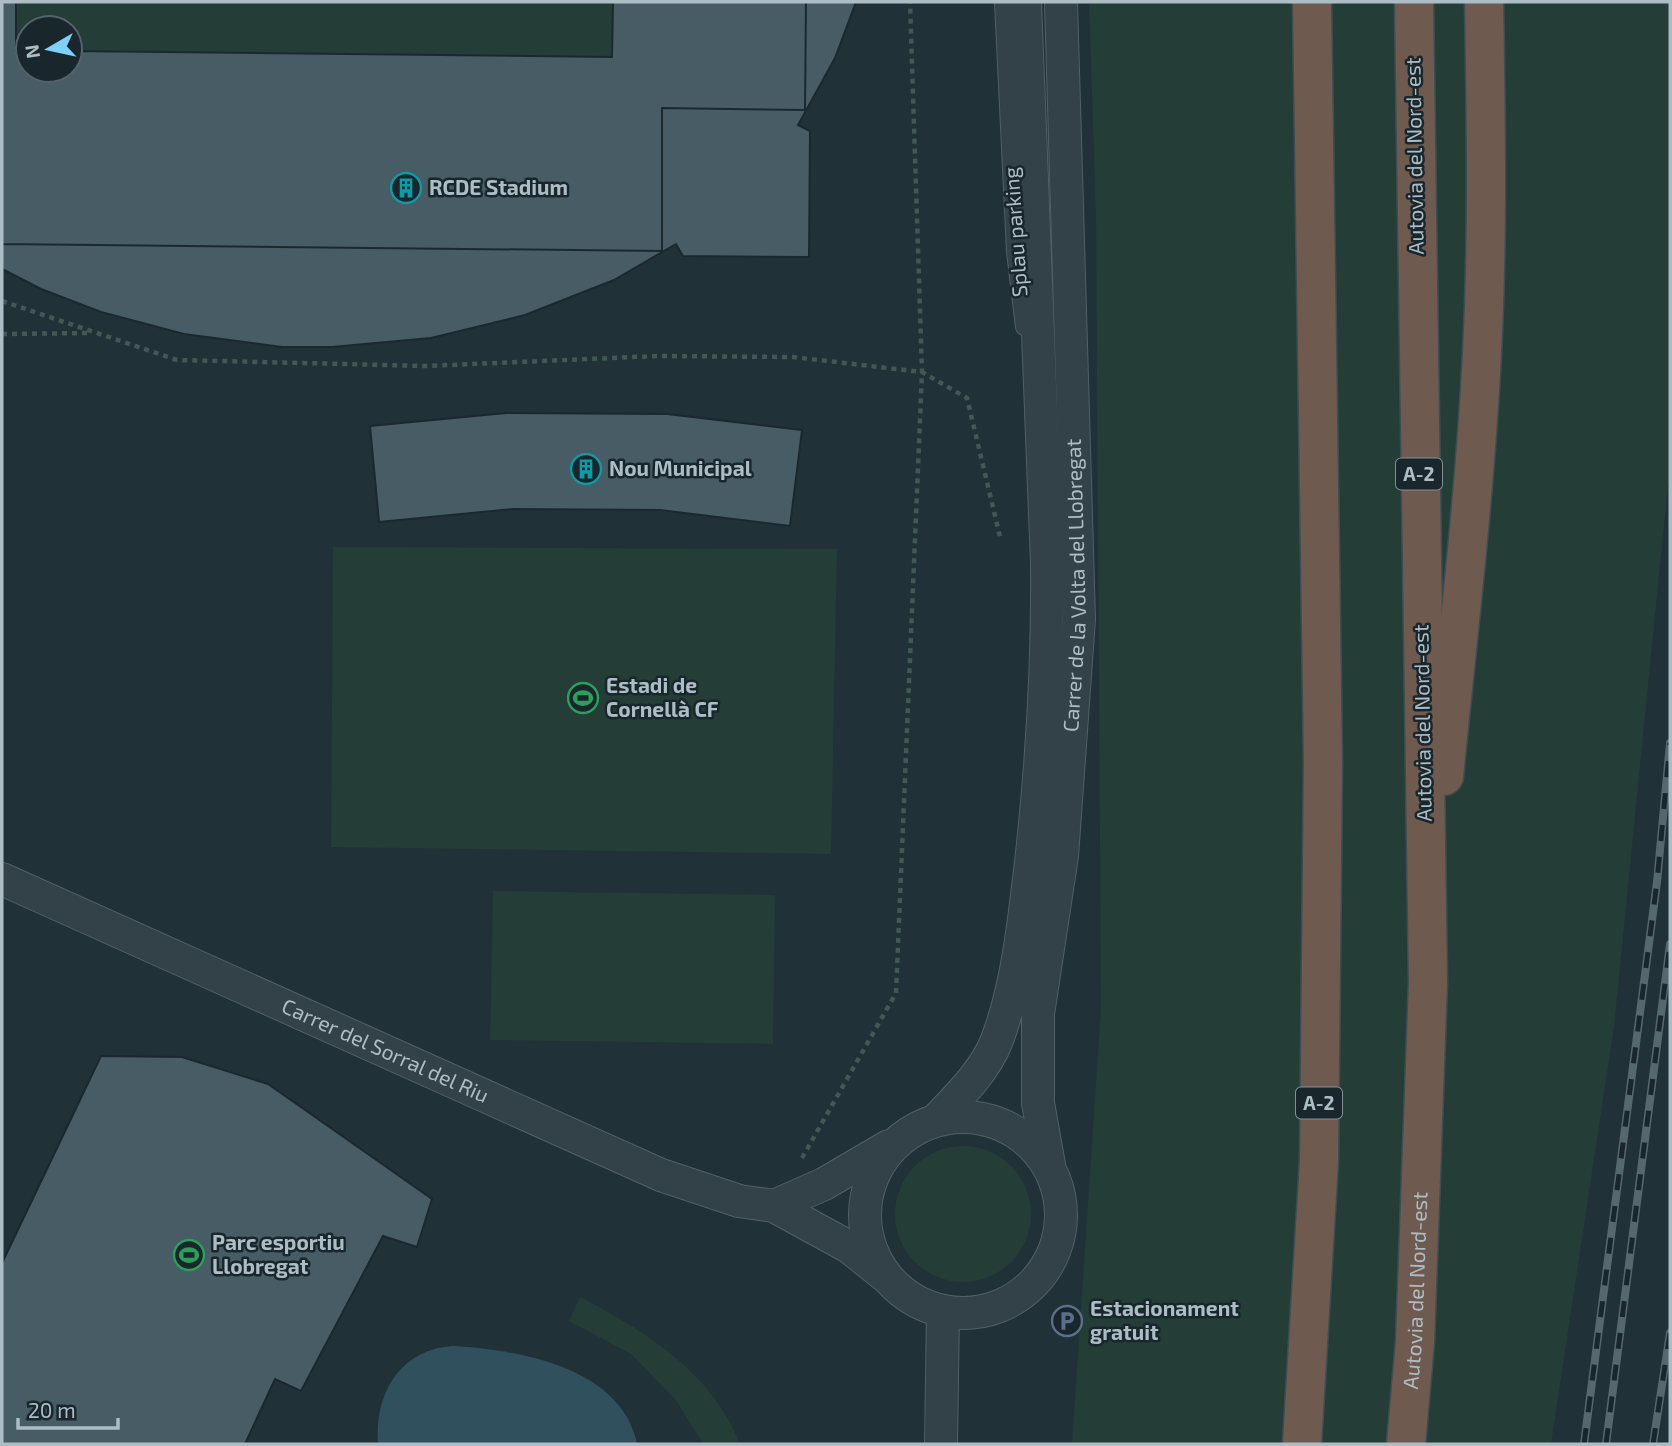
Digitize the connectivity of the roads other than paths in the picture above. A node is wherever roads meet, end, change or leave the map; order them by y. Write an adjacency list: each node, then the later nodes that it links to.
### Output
1 (1003, 2): 7 (lane, Splau parking)
2 (1025, 2): 7 (street, Carrer de la Volta del Llobregat)
3 (1060, 2): 12 (street, Carrer de la Volta del Llobregat)
4 (1312, 2): 17 (highway, A-2)
5 (1414, 2): 9 (highway, Autovia del Nord-est / A-2)
6 (1484, 2): 9 (highway)
7 (1044, 461): 10 (street, Carrer de la Volta del Llobregat)
8 (2, 879): 13 (street, Carrer del Sorral del Riu)
9 (1427, 946): 18 (highway, Autovia del Nord-est / A-2)
10 (936, 1120): 11 (street); 12 (street)
11 (894, 1144): 13 (street); 14 (street)
12 (1049, 1165): 15 (street)
13 (774, 1206): 14 (street, Carrer del Sorral del Riu)
14 (884, 1275): 15 (street)
15 (943, 1311): 16 (street)
16 (941, 1444)
17 (1302, 1444)
18 (1406, 1444)

